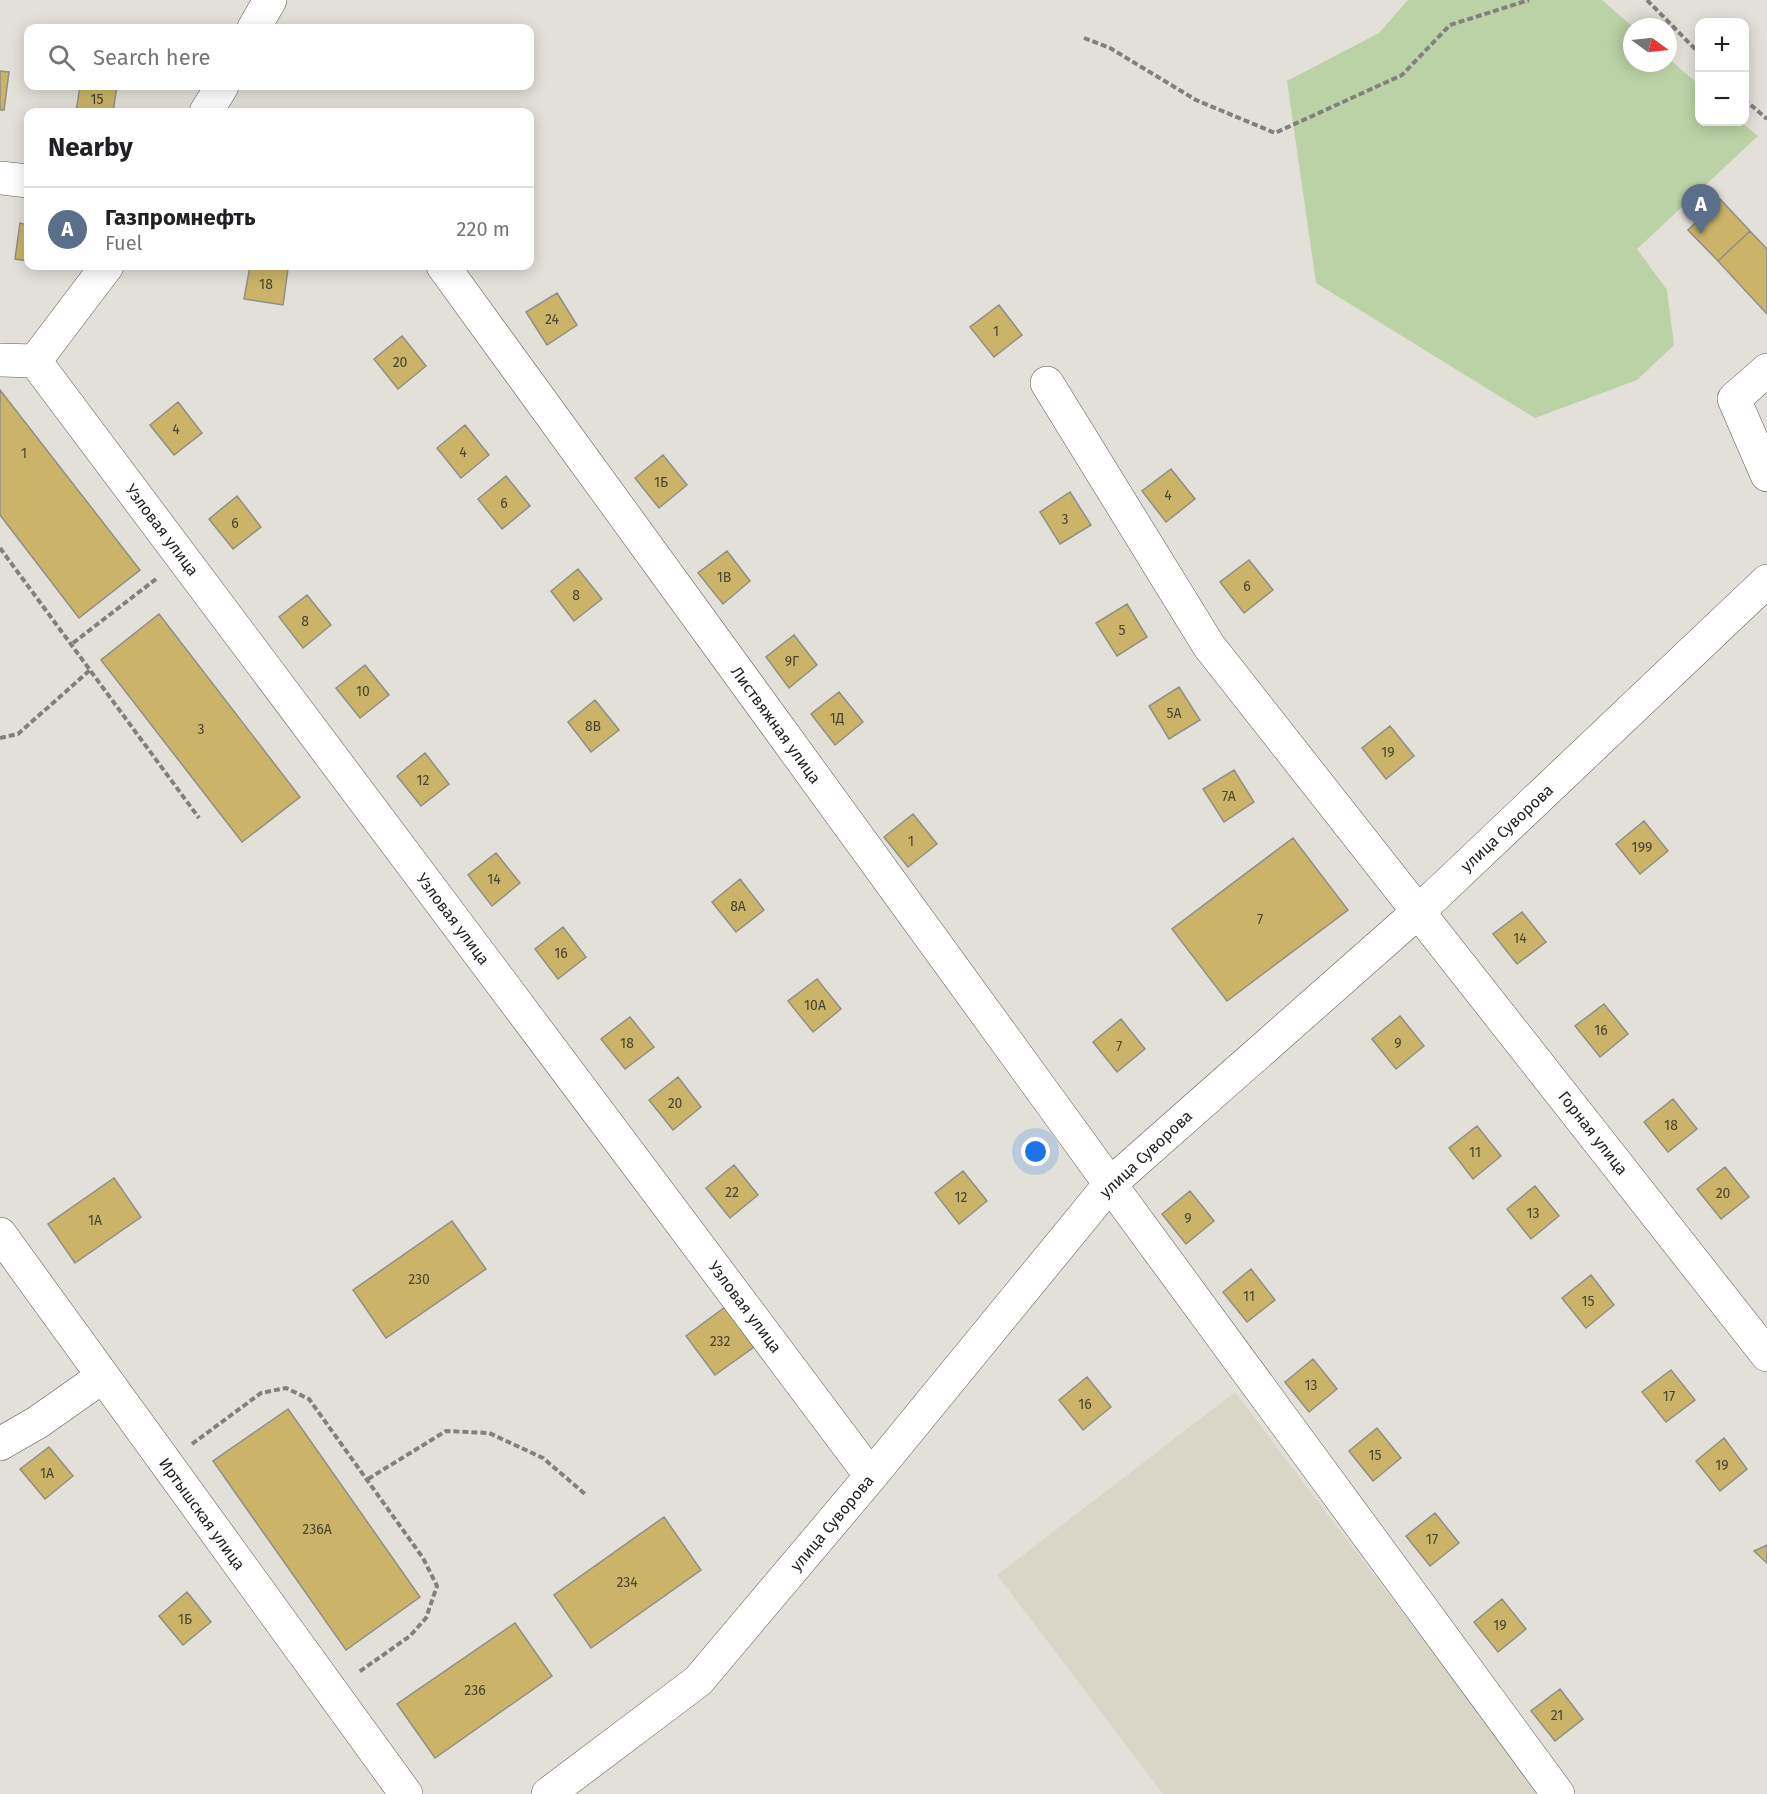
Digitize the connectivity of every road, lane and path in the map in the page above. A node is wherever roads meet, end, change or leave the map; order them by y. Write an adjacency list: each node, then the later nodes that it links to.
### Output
1 (270, 0): 4 (street)
2 (1529, 0): 5 (path)
3 (1647, 0): 6 (path)
4 (256, 24)
5 (1084, 38)
6 (1695, 49)
7 (220, 90): 9 (street)
8 (1749, 103): 10 (path)
9 (208, 108)
10 (1767, 119)
11 (0, 178): 12 (street)
12 (24, 181)
13 (104, 270): 16 (street)
14 (446, 270): 28 (street, Листвяжная улица)
15 (0, 360): 16 (street)
16 (35, 361): 21 (street, Узловая улица)
17 (1767, 370): 19 (street)
18 (1047, 383): 27 (street, Горная улица)
19 (1767, 476)
20 (0, 548): 24 (path)
21 (183, 558): 23 (path); 34 (street, Узловая улица)
22 (1767, 581): 27 (street, улица Суворова)
23 (73, 643)
24 (90, 670): 25 (path); 26 (path)
25 (0, 738)
26 (199, 818)
27 (1418, 912): 28 (street, улица Суворова); 30 (street, Горная улица)
28 (1110, 1184): 34 (street, улица Суворова); 40 (street, Листвяжная улица)
29 (0, 1234): 31 (street, Иртышская улица)
30 (1767, 1355)
31 (102, 1377): 32 (street); 33 (street, Иртышская улица)
32 (0, 1444)
33 (166, 1464): 35 (path); 37 (street, Иртышская улица)
34 (871, 1476): 39 (street, улица Суворова)
35 (368, 1479): 36 (path); 37 (path)
36 (585, 1494)
37 (331, 1691): 38 (street, Иртышская улица)
38 (406, 1794)
39 (548, 1794)
40 (1558, 1794)

